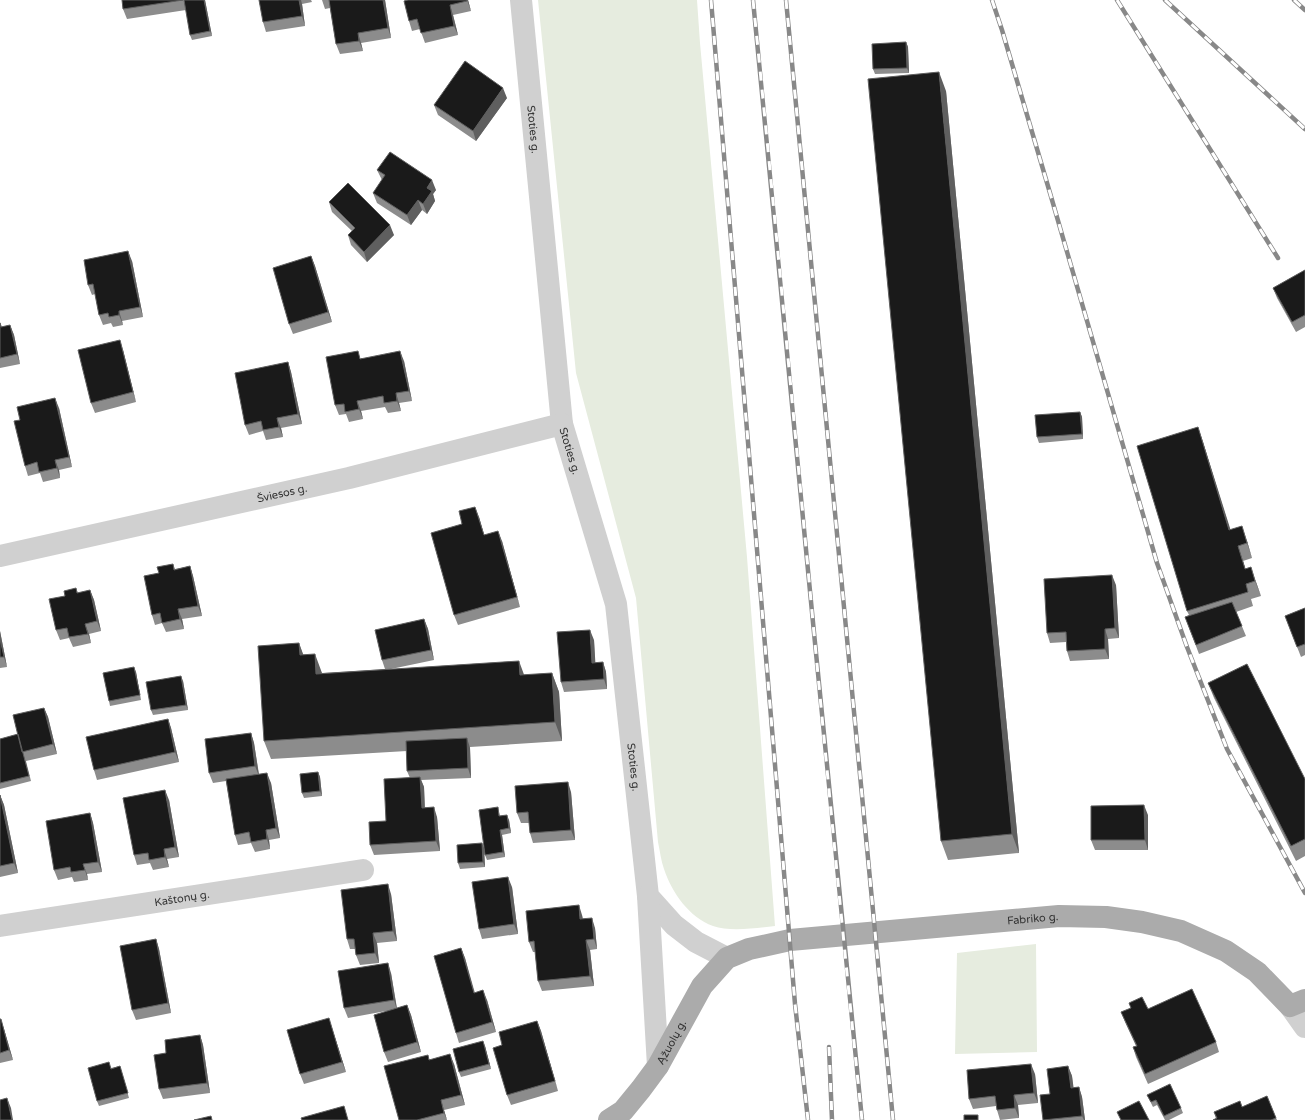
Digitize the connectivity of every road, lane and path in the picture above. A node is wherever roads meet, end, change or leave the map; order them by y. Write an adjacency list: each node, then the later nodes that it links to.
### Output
1 (521, 0): 2 (street, Stoties g.)
2 (562, 424): 3 (street, Šviesos g.); 5 (street, Stoties g.)
3 (0, 556)
4 (363, 870): 6 (street, Kaštonų g.)
5 (648, 896): 7 (street); 10 (street, Stoties g.)
6 (0, 926)
7 (727, 958): 8 (main road, Fabriko g.); 10 (main road, Ąžuolų g.)
8 (1298, 1003): 9 (street, Fabriko g.)
9 (1305, 1027)
10 (658, 1066): 11 (main road, Ąžuolų g.)
11 (609, 1120)

